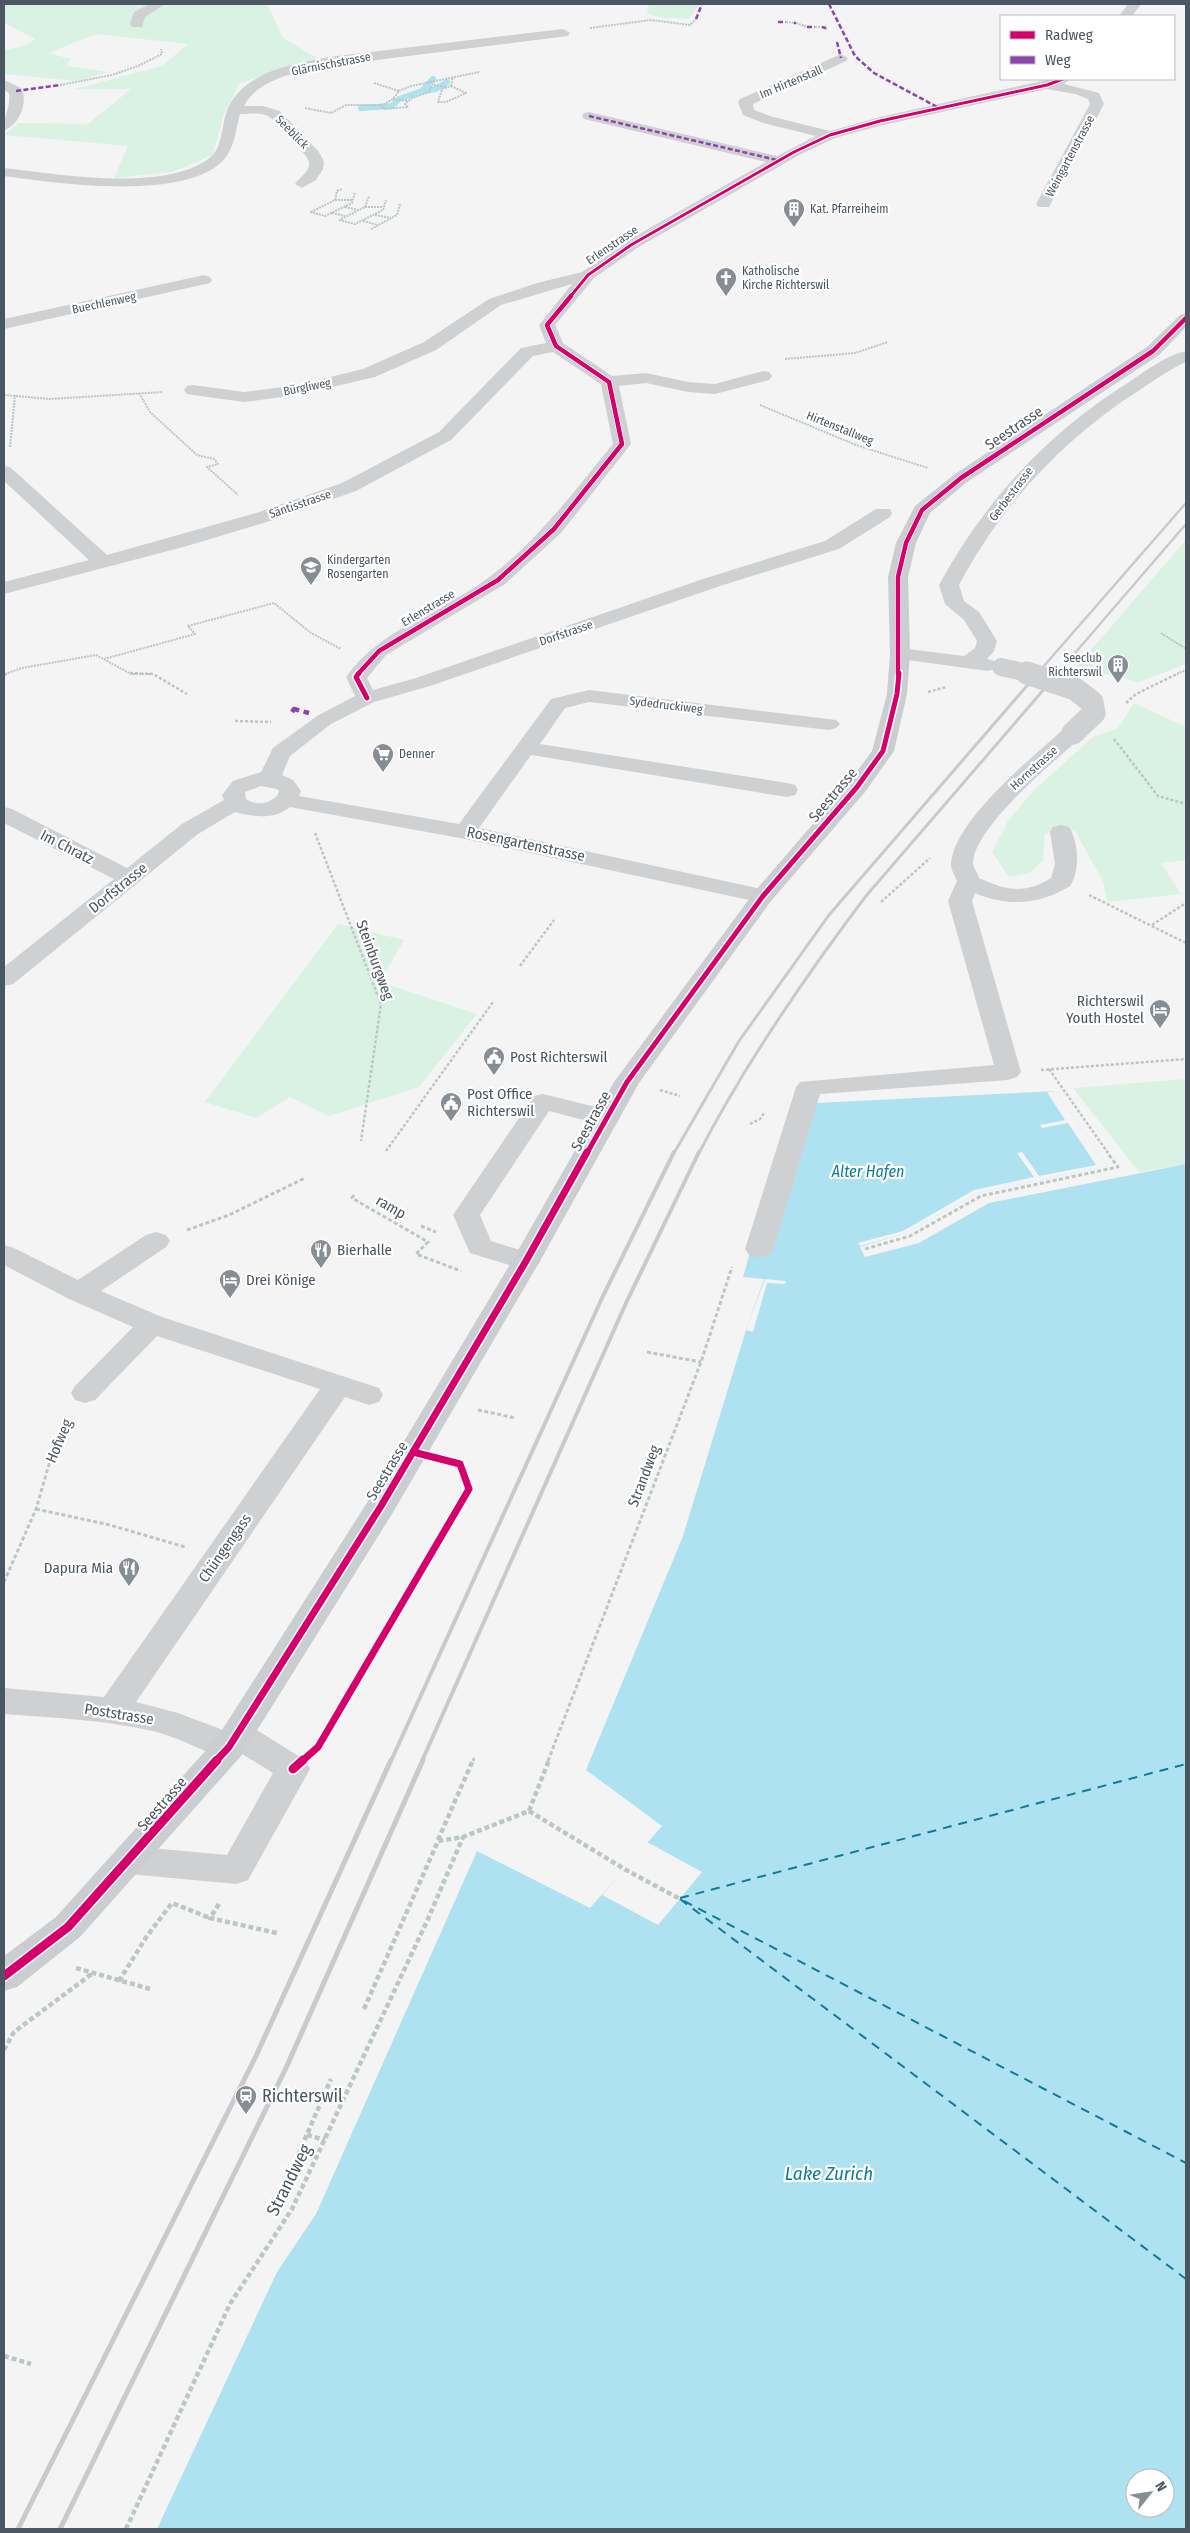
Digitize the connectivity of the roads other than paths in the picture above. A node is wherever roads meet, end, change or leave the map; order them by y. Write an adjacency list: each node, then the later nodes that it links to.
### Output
1 (158, 4): 4 (street)
2 (1135, 4): 3 (street)
3 (1126, 15)
4 (137, 24)
5 (563, 33): 9 (street, Glärnischstrasse)
6 (841, 58): 12 (street, Im Hirtenstall)
7 (1055, 82): 12 (street, Erlenstrasse); 16 (street, Weingartenstrasse)
8 (4, 84): 11 (street)
9 (234, 110): 14 (street, Glärnischstrasse); 15 (street, Seeblick)
10 (589, 116): 13 (street)
11 (4, 126)
12 (830, 135): 13 (street, Erlenstrasse)
13 (777, 160): 17 (street, Erlenstrasse)
14 (4, 172)
15 (302, 184)
16 (1044, 204)
17 (588, 275): 21 (street, Erlenstrasse); 25 (street, Bürgliweg)
18 (204, 280): 20 (street, Buechlenweg)
19 (1186, 318): 30 (main road, Seestrasse)
20 (4, 324)
21 (556, 346): 24 (street); 28 (street, Säntisstrasse)
22 (1181, 360): 31 (street, Gerbestrasse)
23 (763, 376): 24 (street)
24 (609, 382): 32 (street, Erlenstrasse)
25 (193, 390)
26 (4, 471): 28 (street)
27 (883, 513): 32 (street, Dorfstrasse)
28 (104, 563): 29 (street, Säntisstrasse)
29 (4, 588)
30 (900, 654): 31 (street); 44 (main road, Seestrasse)
31 (969, 662): 43 (street, Hornstrasse, bridge)
32 (367, 698): 35 (street, Dorfstrasse)
33 (829, 724): 34 (street, Sydedruckiweg)
34 (527, 748): 36 (street); 40 (street, Sydedruckiweg)
35 (269, 779): 37 (street); 38 (street)
36 (787, 790)
37 (287, 800): 38 (street); 40 (street, Rosengartenstrasse)
38 (236, 803): 42 (street, Dorfstrasse)
39 (4, 814): 42 (street, Im Chratz)
40 (465, 832): 44 (street, Rosengartenstrasse)
41 (1061, 832): 43 (street)
42 (130, 878): 45 (street, Dorfstrasse)
43 (968, 882): 48 (street)
44 (763, 896): 46 (main road, Seestrasse)
45 (4, 979)
46 (607, 1118): 50 (main road, Seestrasse); 50 (street)
47 (156, 1241): 51 (street)
48 (759, 1249)
49 (4, 1254): 51 (street)
50 (526, 1261): 58 (main road, Seestrasse)
51 (79, 1292): 52 (street)
52 (152, 1324): 53 (street); 54 (street)
53 (338, 1385): 55 (street); 57 (street, Chüngengass)
54 (85, 1393)
55 (368, 1395)
56 (4, 1701): 57 (street, Poststrasse)
57 (112, 1711): 58 (street, Poststrasse)
58 (233, 1740): 59 (main road, Seestrasse); 59 (street, Poststrasse)
59 (129, 1860): 60 (main road, Seestrasse)
60 (4, 1976)

